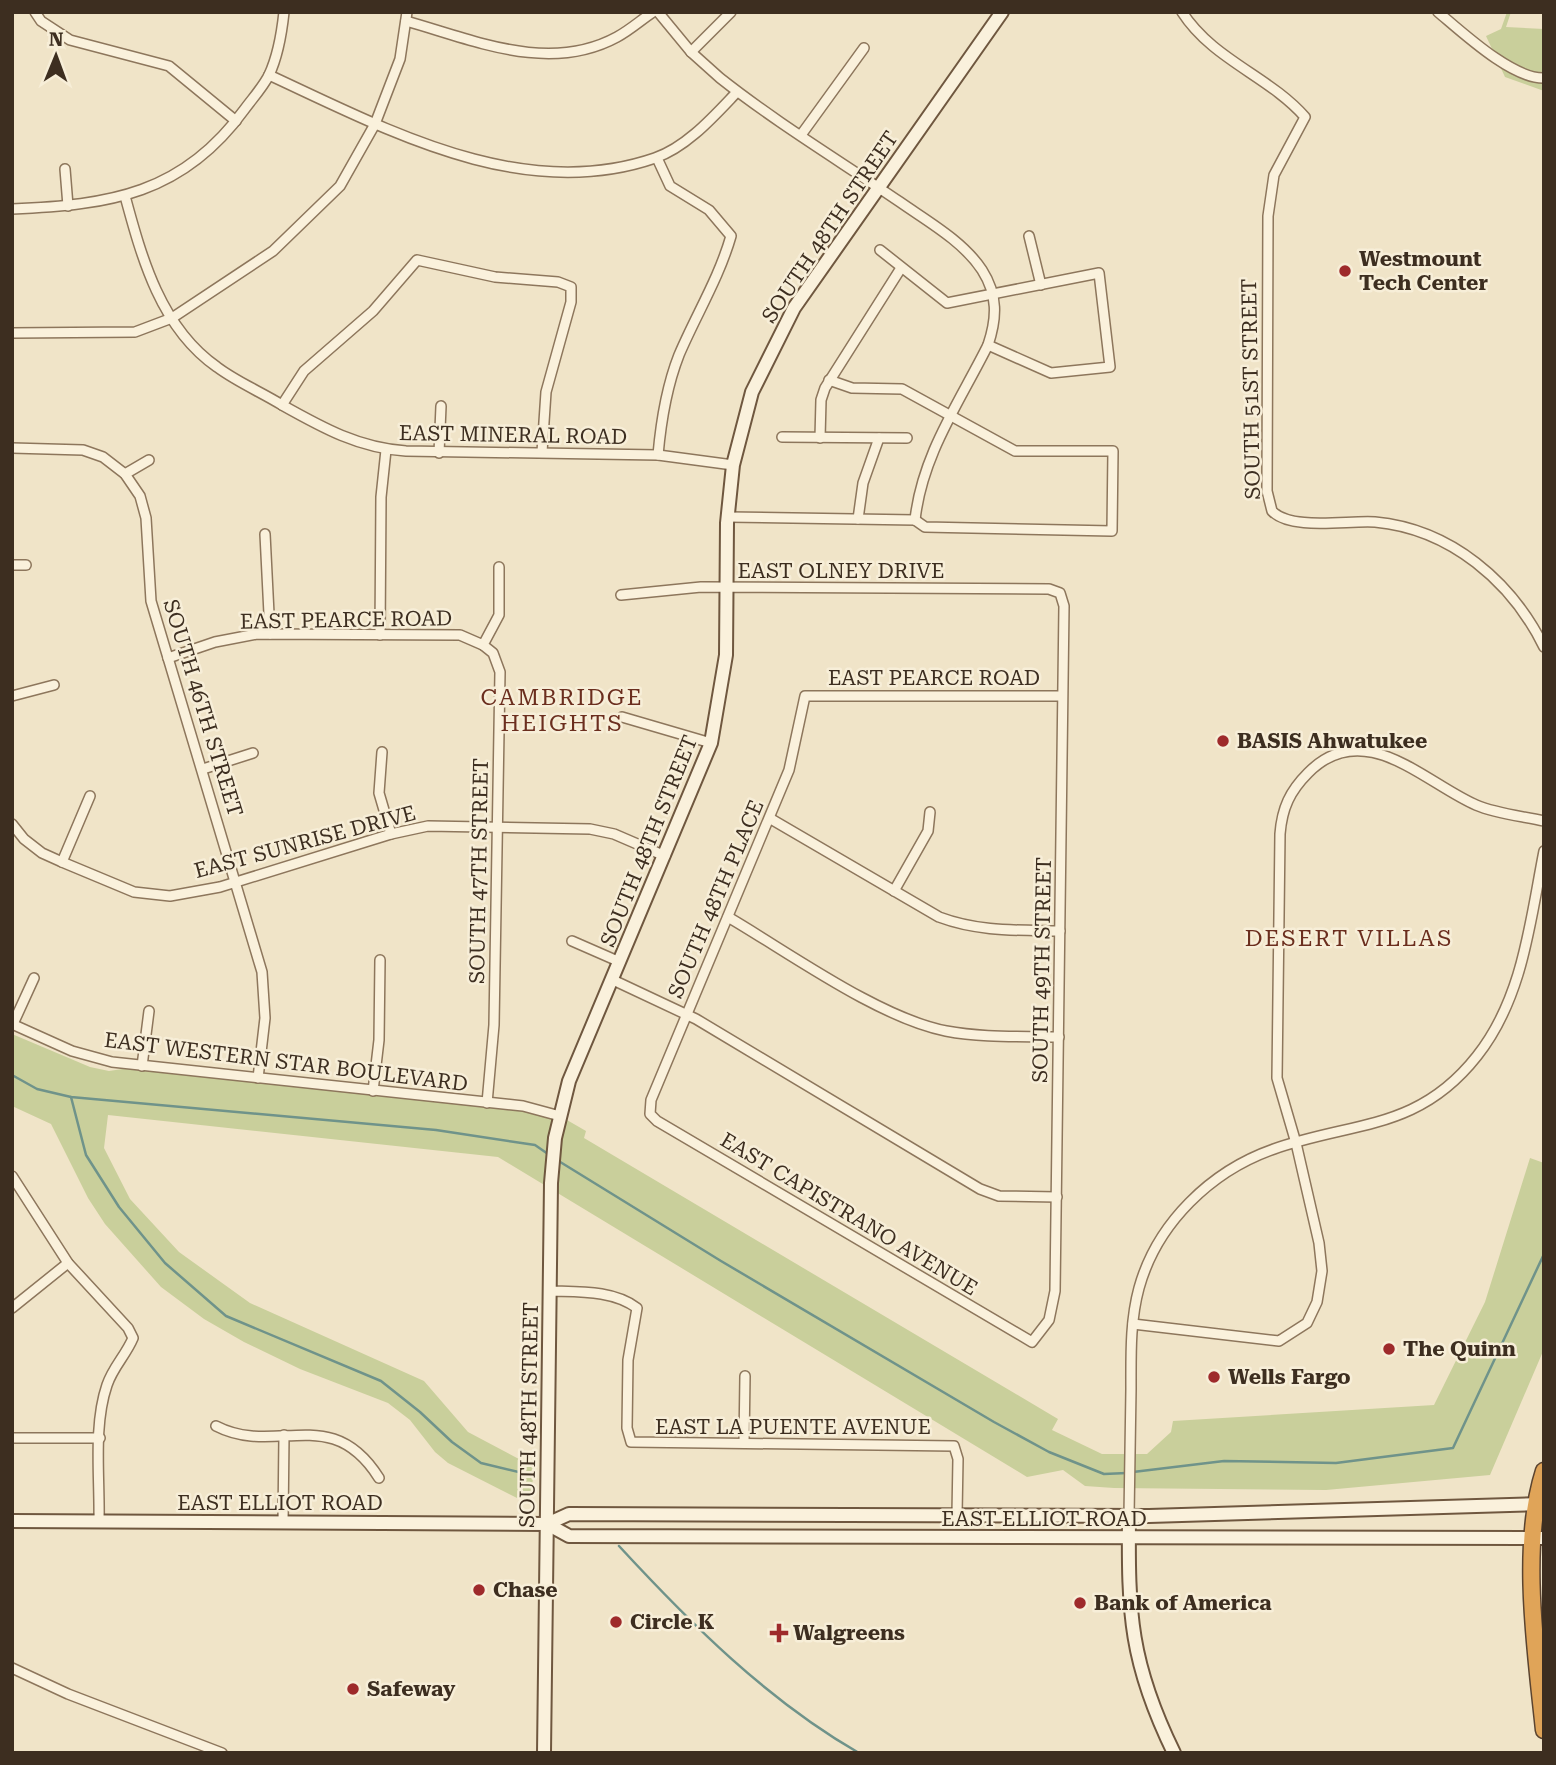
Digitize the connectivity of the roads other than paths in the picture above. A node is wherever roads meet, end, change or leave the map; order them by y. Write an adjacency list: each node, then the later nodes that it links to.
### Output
1 (35, 12): 14 (street)
2 (284, 12): 11 (street)
3 (656, 12): 8 (street); 10 (street)
4 (731, 12): 10 (street)
5 (1002, 12): 19 (main road, SOUTH 48TH STREET)
6 (1182, 12): 60 (street, SOUTH 51ST STREET)
7 (1438, 12): 12 (street)
8 (407, 16): 15 (street)
9 (864, 48): 16 (street)
10 (691, 52): 13 (street)
11 (269, 75): 14 (street); 15 (street)
12 (1543, 78)
13 (737, 92): 16 (street); 17 (street)
14 (236, 121): 20 (street)
15 (375, 124): 17 (street); 28 (street)
16 (801, 135): 19 (street)
17 (657, 158): 43 (street)
18 (65, 169): 21 (street)
19 (879, 188): 27 (street); 45 (main road, SOUTH 48TH STREET)
20 (125, 196): 21 (street); 28 (street, EAST MINERAL ROAD)
21 (68, 206): 22 (street)
22 (12, 209)
23 (1029, 236): 26 (street)
24 (880, 250): 25 (street)
25 (901, 268): 27 (street); 31 (street)
26 (1041, 285): 27 (street); 30 (street)
27 (993, 295): 30 (street)
28 (172, 318): 29 (street); 32 (street, EAST MINERAL ROAD)
29 (12, 333)
30 (988, 345): 34 (street)
31 (829, 380): 34 (street); 36 (street)
32 (282, 405): 40 (street, EAST MINERAL ROAD); 41 (street)
33 (441, 406): 42 (street)
34 (950, 415): 49 (street); 49 (street)
35 (782, 438): 36 (street)
36 (820, 438): 37 (street)
37 (878, 438): 38 (street); 48 (street)
38 (907, 438)
39 (12, 449): 46 (street)
40 (386, 450): 42 (street, EAST MINERAL ROAD); 58 (street)
41 (542, 452): 42 (street, EAST MINERAL ROAD); 43 (street, EAST MINERAL ROAD)
42 (439, 453)
43 (658, 456): 45 (street, EAST MINERAL ROAD)
44 (149, 460): 46 (street)
45 (733, 465): 47 (main road, SOUTH 48TH STREET)
46 (125, 474): 61 (street, SOUTH 46TH STREET)
47 (728, 517): 48 (street); 54 (main road, SOUTH 48TH STREET)
48 (858, 519): 49 (street)
49 (915, 520)
50 (265, 534): 57 (street)
51 (12, 565): 52 (street)
52 (26, 565)
53 (499, 567): 59 (street)
54 (727, 587): 55 (street, EAST OLNEY DRIVE); 56 (street, EAST OLNEY DRIVE); 67 (main road, SOUTH 48TH STREET)
55 (1060, 593): 65 (street, SOUTH 49TH STREET)
56 (621, 595)
57 (270, 634): 58 (street, EAST PEARCE ROAD); 61 (street, EAST PEARCE ROAD)
58 (380, 635): 59 (street, EAST PEARCE ROAD)
59 (483, 645): 76 (street, SOUTH 47TH STREET)
60 (1544, 647)
61 (168, 658): 70 (street, SOUTH 46TH STREET)
62 (54, 685): 63 (street)
63 (12, 696)
64 (805, 696): 65 (street, EAST PEARCE ROAD); 73 (street, SOUTH 48TH PLACE)
65 (1062, 696): 84 (street, SOUTH 49TH STREET)
66 (622, 717): 67 (street)
67 (711, 743): 79 (main road, SOUTH 48TH STREET)
68 (382, 752): 77 (street)
69 (253, 753): 70 (street)
70 (203, 769): 81 (street, SOUTH 46TH STREET)
71 (90, 796): 80 (street)
72 (930, 812): 82 (street)
73 (771, 818): 82 (street); 83 (street, SOUTH 48TH PLACE)
74 (1544, 821): 100 (street)
75 (12, 824): 80 (street, EAST SUNRISE DRIVE)
76 (497, 827): 77 (street, EAST SUNRISE DRIVE); 79 (street, EAST SUNRISE DRIVE); 97 (street, SOUTH 47TH STREET)
77 (391, 834): 81 (street, EAST SUNRISE DRIVE)
78 (1544, 851): 100 (street)
79 (666, 856): 87 (main road, SOUTH 48TH STREET)
80 (62, 862): 81 (street, EAST SUNRISE DRIVE)
81 (236, 881): 95 (street, SOUTH 46TH STREET)
82 (894, 891): 84 (street)
83 (728, 917): 91 (street, SOUTH 48TH PLACE); 93 (street)
84 (1060, 931): 93 (street, SOUTH 49TH STREET)
85 (572, 941): 87 (street)
86 (380, 960): 96 (street)
87 (620, 962): 89 (main road, SOUTH 48TH STREET)
88 (34, 978): 92 (street)
89 (613, 980): 91 (street); 99 (main road, SOUTH 48TH STREET)
90 (149, 1011): 94 (street)
91 (685, 1014): 98 (street, SOUTH 48TH PLACE); 102 (street)
92 (13, 1024): 94 (street, EAST WESTERN STAR BOULEVARD)
93 (1059, 1037): 102 (street, SOUTH 49TH STREET)
94 (142, 1066): 95 (street, EAST WESTERN STAR BOULEVARD)
95 (258, 1077): 96 (street, EAST WESTERN STAR BOULEVARD)
96 (373, 1091): 97 (street, EAST WESTERN STAR BOULEVARD)
97 (487, 1103): 99 (street, EAST WESTERN STAR BOULEVARD)
98 (650, 1114): 107 (street, EAST CAPISTRANO AVENUE)
99 (560, 1116): 104 (main road, SOUTH 48TH STREET)
100 (1296, 1143): 106 (street); 106 (street)
101 (12, 1176): 103 (street)
102 (1057, 1197): 107 (street, SOUTH 49TH STREET)
103 (68, 1263): 105 (street); 112 (street)
104 (550, 1291): 113 (street, EAST LA PUENTE AVENUE); 123 (main road, SOUTH 48TH STREET)
105 (12, 1308)
106 (1133, 1324): 119 (street)
107 (1032, 1342)
108 (745, 1376): 113 (street)
109 (216, 1426): 110 (street)
110 (284, 1435): 115 (street); 122 (street)
111 (12, 1438): 112 (street)
112 (100, 1438): 121 (street)
113 (744, 1443): 117 (street, EAST LA PUENTE AVENUE)
114 (1544, 1471): 116 (highway)
115 (379, 1478)
116 (1540, 1504): 119 (main road, EAST ELLIOT ROAD); 126 (highway)
117 (957, 1514): 118 (main road, EAST ELLIOT ROAD); 119 (main road, EAST ELLIOT ROAD)
118 (806, 1516): 123 (main road, EAST ELLIOT ROAD); 124 (main road)
119 (1129, 1516): 125 (main road)
120 (12, 1521): 121 (main road, EAST ELLIOT ROAD)
121 (99, 1521): 122 (main road, EAST ELLIOT ROAD)
122 (283, 1523): 123 (main road, EAST ELLIOT ROAD)
123 (547, 1524): 124 (main road, EAST ELLIOT ROAD); 130 (main road, SOUTH 48TH STREET)
124 (805, 1537): 125 (main road, EAST ELLIOT ROAD)
125 (1129, 1538): 126 (main road, EAST ELLIOT ROAD); 131 (main road)
126 (1539, 1538): 128 (highway)
127 (12, 1668): 129 (street)
128 (1544, 1730)
129 (222, 1753)
130 (544, 1753)
131 (1174, 1753)

